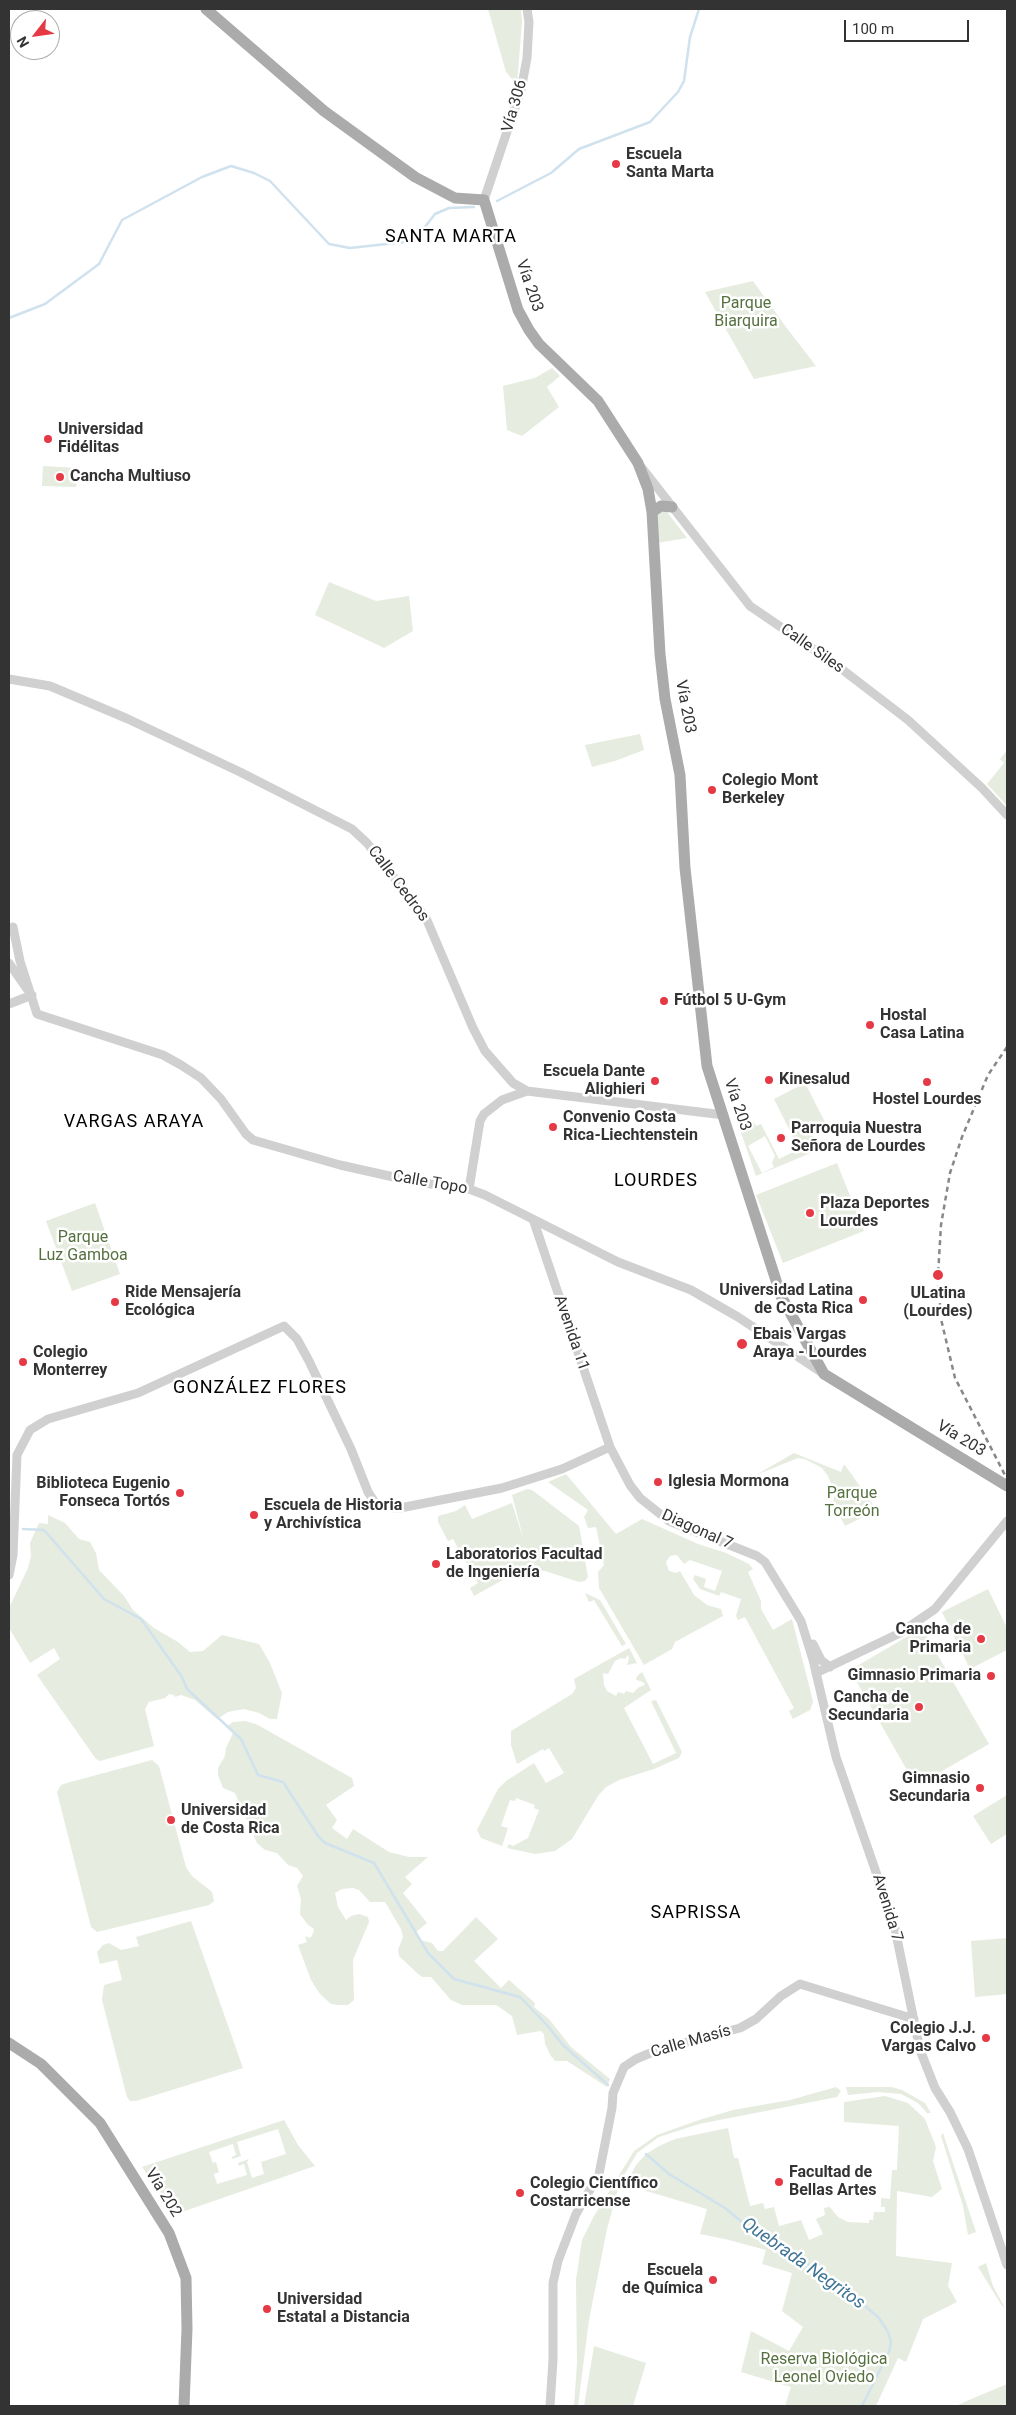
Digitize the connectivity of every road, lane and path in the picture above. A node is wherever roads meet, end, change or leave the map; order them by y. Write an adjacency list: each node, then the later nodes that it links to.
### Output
1 (206, 9): 3 (main road)
2 (527, 9): 3 (street, Vía 306)
3 (484, 200): 4 (main road, Vía 203)
4 (638, 463): 5 (street, Calle Siles); 6 (main road, Vía 203)
5 (672, 507): 6 (main road); 8 (street, Calle Siles)
6 (652, 512): 14 (main road, Vía 203)
7 (9, 679): 13 (street, Calle Cedros)
8 (1007, 815)
9 (13, 927): 11 (street)
10 (9, 963): 11 (street)
11 (32, 995): 12 (street); 15 (street, Calle Topo)
12 (9, 1004)
13 (527, 1091): 14 (street, Calle Cedros); 15 (street)
14 (724, 1115): 17 (main road, Vía 203)
15 (469, 1189): 16 (street, Calle Topo)
16 (533, 1219): 17 (street, Calle Topo); 18 (street, Avenida 11)
17 (824, 1374): 19 (main road, Vía 203)
18 (610, 1446): 21 (street, Diagonal 7); 22 (street)
19 (1007, 1486)
20 (1007, 1521): 24 (street)
21 (757, 1556): 23 (street, Avenida 7)
22 (9, 1575)
23 (808, 1640): 24 (street); 25 (street, Avenida 7)
24 (830, 1667): 25 (street)
25 (816, 1673): 26 (street, Avenida 7)
26 (914, 2019): 28 (street, Avenida 7); 30 (street, Calle Masís)
27 (9, 2043): 29 (main road, Vía 202)
28 (1007, 2265)
29 (184, 2406)
30 (550, 2406)

